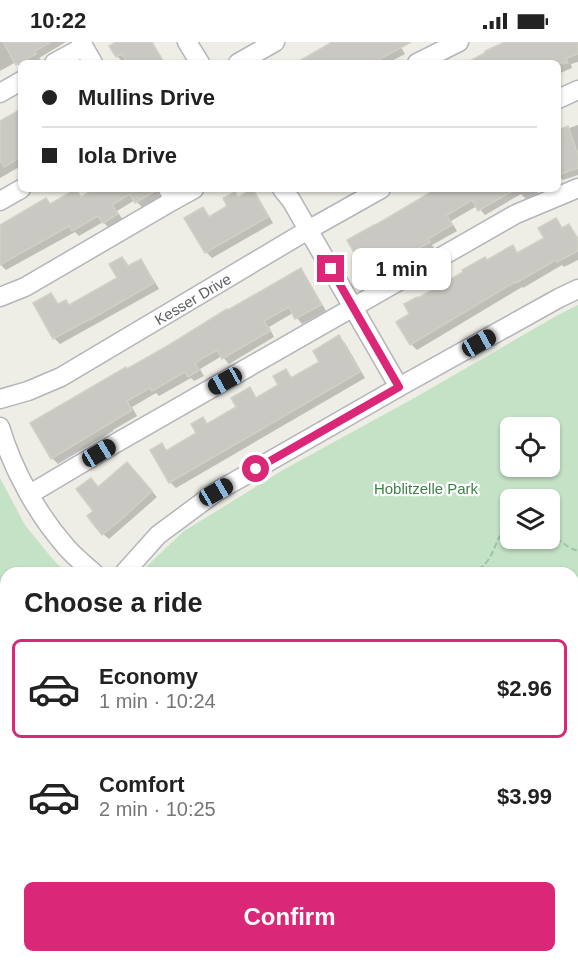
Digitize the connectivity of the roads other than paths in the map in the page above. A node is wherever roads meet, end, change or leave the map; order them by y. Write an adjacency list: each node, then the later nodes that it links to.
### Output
1 (188, 42): 7 (street)
2 (275, 42): 8 (street)
3 (459, 42): 9 (street)
4 (82, 44): 5 (street); 6 (street)
5 (58, 60)
6 (91, 60)
7 (198, 60)
8 (243, 60)
9 (423, 60)
10 (18, 83): 12 (street)
11 (578, 90): 13 (street)
12 (0, 93)
13 (561, 98)
14 (578, 188): 23 (street)
15 (18, 191): 19 (street)
16 (284, 192): 20 (street)
17 (376, 192): 20 (street, Kesser Drive)
18 (171, 194): 22 (street)
19 (0, 201)
20 (308, 230): 23 (street); 25 (street, Kesser Drive)
21 (578, 290): 24 (street)
22 (0, 297)
23 (353, 308): 24 (street); 27 (street)
24 (399, 387): 29 (street)
25 (0, 399)
26 (0, 427): 27 (street)
27 (30, 494): 28 (street)
28 (88, 567)
29 (130, 567)

